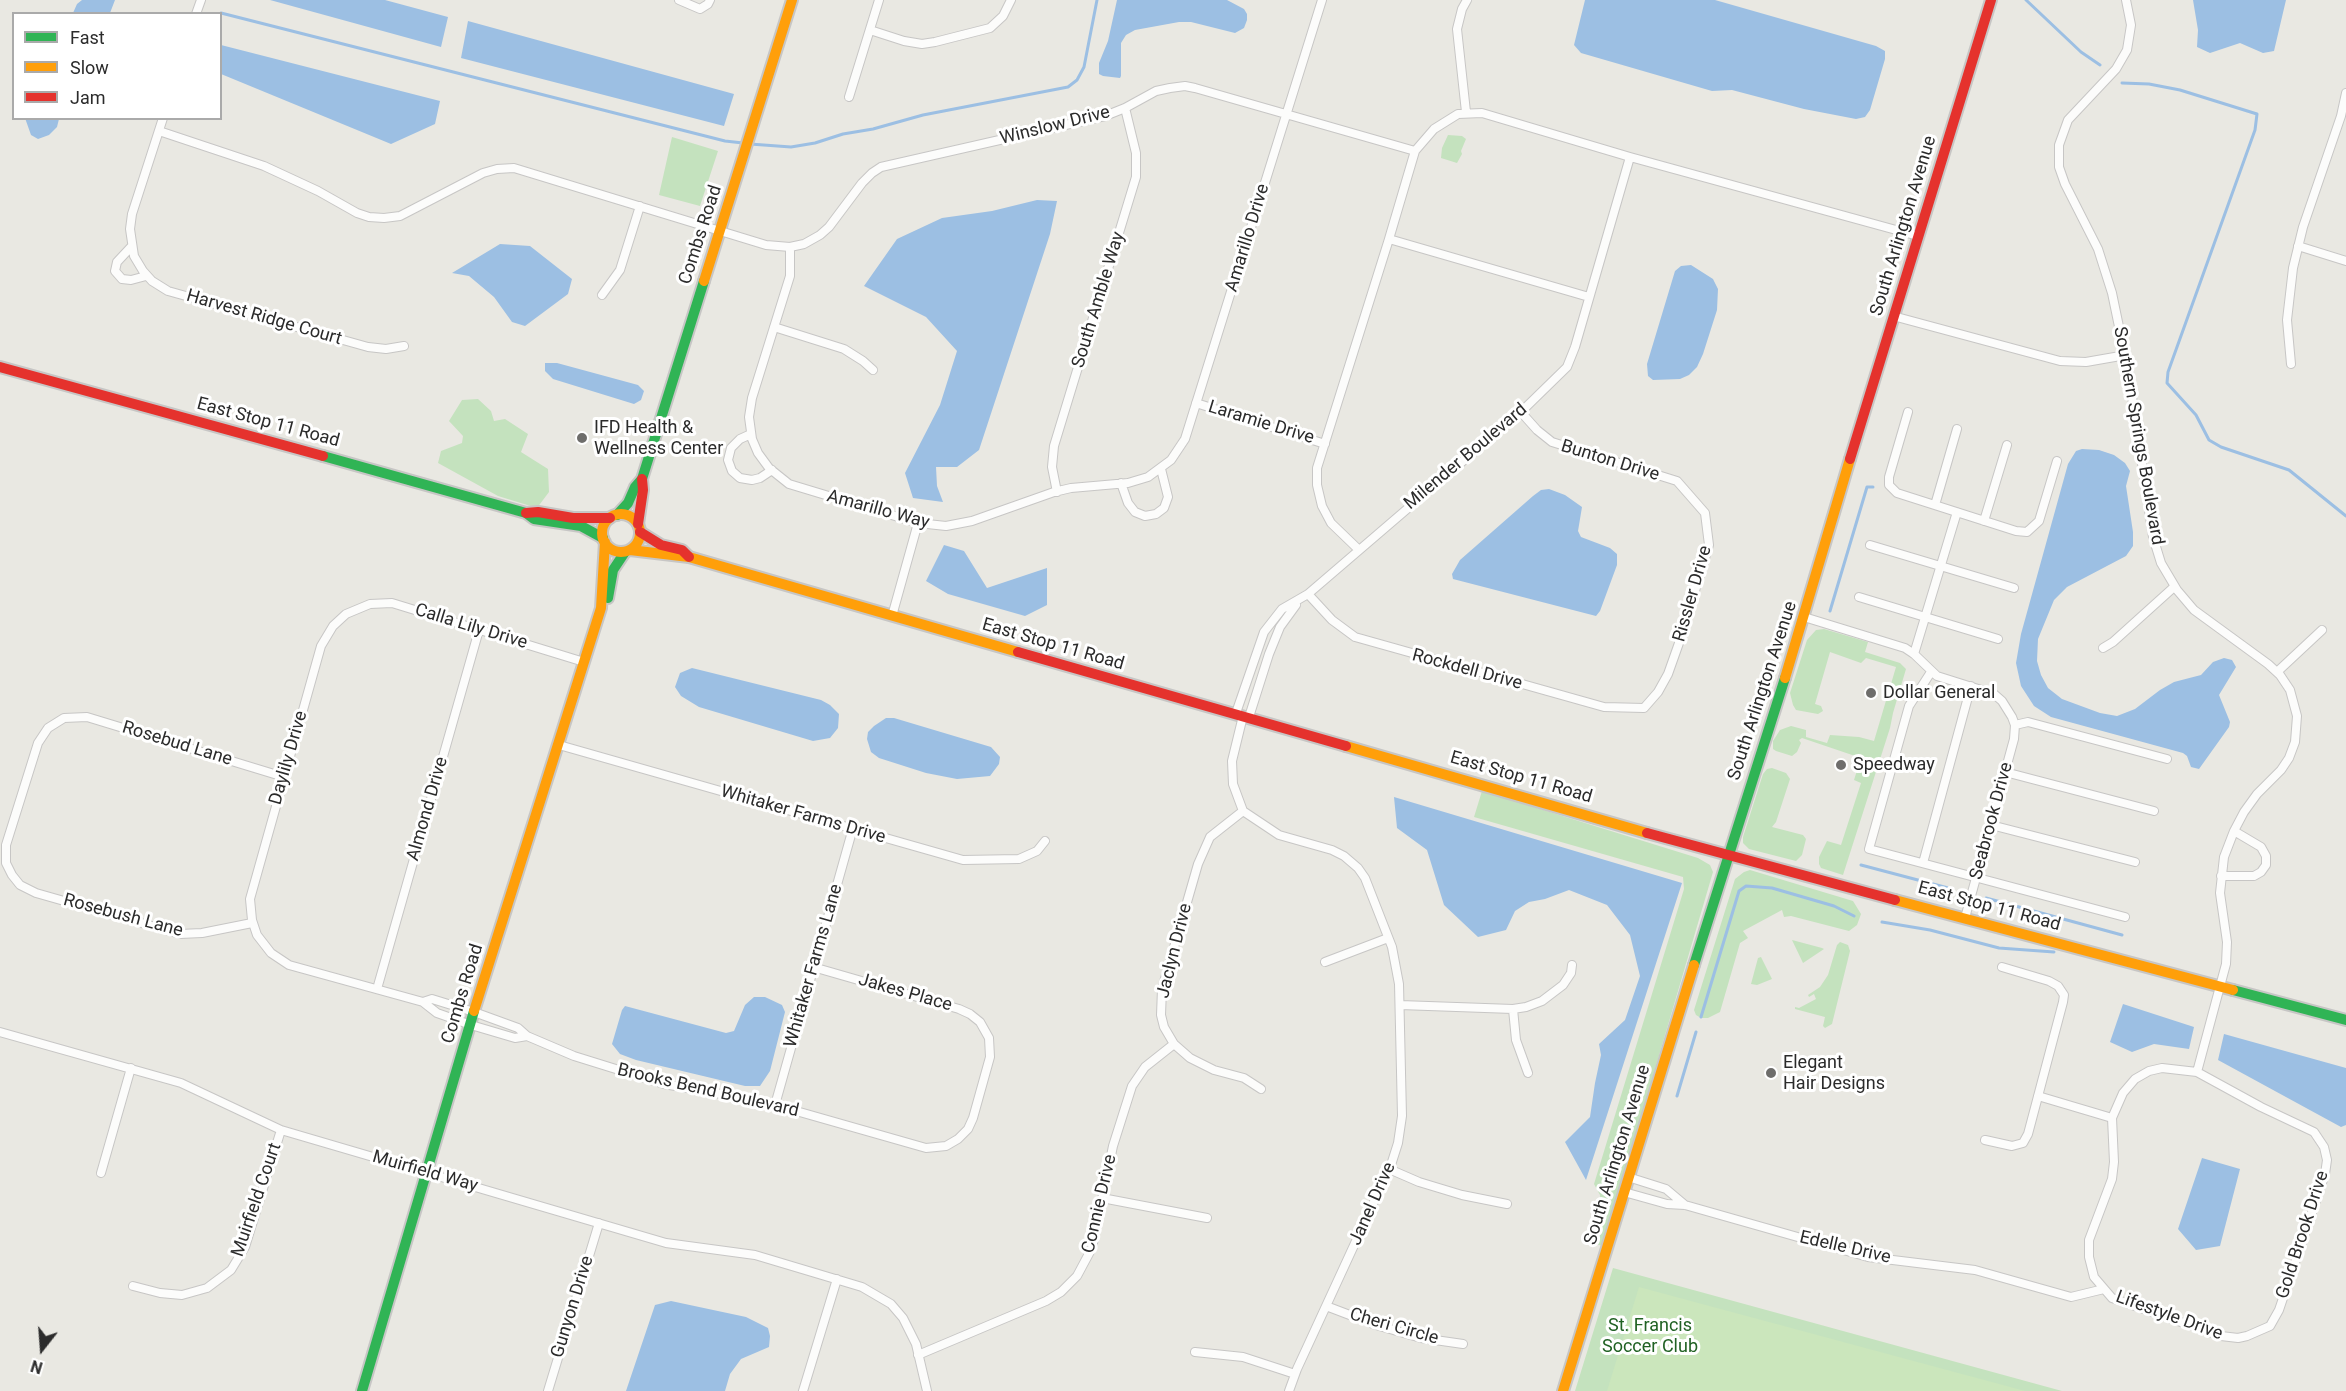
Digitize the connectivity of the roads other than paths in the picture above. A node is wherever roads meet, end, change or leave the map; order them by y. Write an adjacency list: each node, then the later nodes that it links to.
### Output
1 (679, 0): 2 (street)
2 (710, 0)
3 (792, 0): 21 (street, Combs Road)
4 (879, 0): 10 (street)
5 (1011, 0): 10 (street)
6 (1322, 0): 15 (street, Amarillo Drive)
7 (1467, 0): 14 (street)
8 (1991, 0): 22 (street, South Arlington Avenue)
9 (2126, 0): 34 (street, Southern Springs Boulevard)
10 (870, 30): 12 (street)
11 (2346, 93): 24 (street)
12 (849, 97)
13 (1125, 108): 15 (street, Winslow Drive); 26 (street, Winslow Drive); 51 (street, South Amble Way)
14 (1466, 112): 18 (street); 19 (street)
15 (1287, 113): 18 (street, Winslow Drive); 38 (street, Amarillo Drive)
16 (162, 120): 17 (street)
17 (159, 130): 20 (street, Winslow Drive); 25 (street)
18 (1415, 151): 23 (street)
19 (1630, 157): 22 (street); 30 (street, Milender Boulevard)
20 (640, 206): 21 (street, Winslow Drive); 29 (street)
21 (720, 230): 26 (street, Winslow Drive); 48 (street, Combs Road)
22 (1918, 236): 31 (street, South Arlington Avenue)
23 (1389, 239): 30 (street); 43 (street)
24 (2298, 246): 27 (street); 35 (street)
25 (131, 247): 28 (street, Harvest Ridge Court); 28 (street)
26 (790, 247): 32 (street, Amarillo Way)
27 (2346, 261)
28 (146, 276): 33 (street, Harvest Ridge Court)
29 (602, 295)
30 (1589, 297): 39 (street, Milender Boulevard)
31 (1893, 316): 34 (street); 72 (street, South Arlington Avenue)
32 (774, 327): 37 (street); 42 (street, Amarillo Way)
33 (404, 346)
34 (2126, 355): 65 (street, Southern Springs Boulevard)
35 (2290, 364)
36 (0, 367): 54 (street, East Stop 11 Road)
37 (873, 370)
38 (1196, 403): 43 (street, Laramie Drive); 46 (street, Amarillo Drive)
39 (1520, 411): 49 (street, Bunton Drive); 61 (street, Milender Boulevard)
40 (1908, 412): 52 (street)
41 (1958, 429): 52 (street)
42 (752, 434): 47 (street, Amarillo Way); 47 (street)
43 (1325, 444): 61 (street)
44 (2007, 446): 56 (street)
45 (2057, 462): 56 (street)
46 (1161, 469): 50 (street, Amarillo Drive); 50 (street)
47 (771, 470): 57 (street, Amarillo Way)
48 (642, 479): 55 (street, Combs Road); 58 (street, Combs Road)
49 (1677, 481): 83 (street, Rissler Drive)
50 (1120, 483): 51 (street, Amarillo Way)
51 (1057, 492): 57 (street, Amarillo Way)
52 (1935, 505): 53 (street)
53 (1957, 512): 56 (street); 64 (street)
54 (526, 513): 55 (street, East Stop 11 Road); 59 (street, East Stop 11 Road)
55 (613, 517): 58 (street); 59 (street)
56 (1984, 520)
57 (918, 523): 71 (street)
58 (639, 528): 62 (street); 63 (street, East Stop 11 Road)
59 (604, 540): 62 (street); 70 (street, Combs Road)
60 (1870, 544): 64 (street)
61 (1358, 549): 67 (street, Milender Boulevard)
62 (628, 551): 63 (street, East Stop 11 Road); 70 (street, Combs Road)
63 (689, 558): 71 (street, East Stop 11 Road)
64 (1940, 566): 66 (street); 73 (street)
65 (2174, 587): 77 (street); 81 (street, Southern Springs Boulevard)
66 (2014, 588)
67 (1308, 594): 83 (street, Rockdell Drive); 84 (street); 84 (street, Milender Boulevard)
68 (1859, 597): 73 (street)
69 (357, 608): 74 (street, Calla Lily Drive); 89 (street, Daylily Drive)
70 (601, 608): 79 (street, Combs Road)
71 (892, 616): 84 (street, East Stop 11 Road)
72 (1804, 616): 78 (street); 96 (street, South Arlington Avenue)
73 (1926, 617): 76 (street); 78 (street)
74 (479, 630): 79 (street, Calla Lily Drive); 111 (street, Almond Drive)
75 (2322, 630): 81 (street)
76 (1998, 639)
77 (2103, 648)
78 (1914, 654): 80 (street)
79 (584, 662): 86 (street, Combs Road)
80 (1930, 672): 82 (street); 98 (street)
81 (2277, 672): 94 (street, Southern Springs Boulevard)
82 (1971, 686): 85 (street); 98 (street)
83 (1644, 708)
84 (1243, 715): 90 (street); 96 (street, East Stop 11 Road)
85 (2015, 724): 87 (street); 88 (street, Seabrook Drive)
86 (559, 745): 93 (street, Whitaker Farms Drive); 115 (street, Combs Road)
87 (2167, 759)
88 (2005, 772): 91 (street); 92 (street, Seabrook Drive)
89 (284, 777): 101 (street, Rosebud Lane); 104 (street, Daylily Drive)
90 (1243, 811): 105 (street); 120 (street, Jaclyn Drive)
91 (2154, 811)
92 (1991, 825): 97 (street); 100 (street, Seabrook Drive)
93 (853, 828): 95 (street, Whitaker Farms Drive); 109 (street, Whitaker Farms Lane)
94 (2234, 831): 99 (street, Southern Springs Boulevard); 99 (street)
95 (1045, 841)
96 (1728, 856): 103 (street, East Stop 11 Road); 134 (street, South Arlington Avenue)
97 (2134, 862)
98 (1923, 863): 100 (street)
99 (2221, 876): 110 (street, Southern Springs Boulevard)
100 (1977, 877): 102 (street); 103 (street, Seabrook Drive)
101 (16, 880): 104 (street, Rosebush Lane)
102 (2125, 917)
103 (1965, 918): 110 (street, East Stop 11 Road)
104 (252, 923): 111 (street)
105 (1388, 938): 106 (street); 113 (street, Janel Drive)
106 (1325, 962)
107 (1572, 965): 114 (street)
108 (2002, 966): 125 (street)
109 (813, 968): 126 (street, Whitaker Farms Lane); 130 (street, Jakes Place)
110 (2220, 986): 116 (street, East Stop 11 Road); 122 (street, Southern Springs Boulevard)
111 (378, 989): 112 (street)
112 (423, 1002): 115 (street); 117 (street)
113 (1400, 1005): 114 (street); 131 (street, Janel Drive)
114 (1513, 1009): 123 (street)
115 (474, 1012): 117 (street, Combs Road); 119 (street, Brooks Bend Boulevard)
116 (2346, 1020)
117 (471, 1025): 119 (street); 132 (street, Combs Road)
118 (0, 1032): 121 (street, Muirfield Way)
119 (527, 1036): 126 (street, Brooks Bend Boulevard)
120 (1174, 1044): 124 (street, Jaclyn Drive); 136 (street, Connie Drive)
121 (131, 1068): 128 (street, Muirfield Way); 133 (street)
122 (2198, 1072): 127 (street); 145 (street, Gold Brook Drive)
123 (1528, 1073)
124 (1262, 1089)
125 (2038, 1096): 127 (street); 129 (street)
126 (775, 1105): 130 (street, Brooks Bend Boulevard)
127 (2112, 1118): 143 (street, Lifestyle Drive)
128 (281, 1130): 132 (street, Muirfield Way); 142 (street, Muirfield Court)
129 (1984, 1140)
130 (949, 1145)
131 (1389, 1169): 137 (street); 144 (street, Janel Drive)
132 (428, 1172): 140 (street, Muirfield Way); 150 (street, Combs Road)
133 (101, 1173)
134 (1628, 1177): 135 (street, South Arlington Avenue); 138 (street)
135 (1624, 1192): 138 (street, Edelle Drive); 155 (street, South Arlington Avenue)
136 (1102, 1198): 139 (street); 148 (street, Connie Drive)
137 (1507, 1204)
138 (1685, 1205): 143 (street, Edelle Drive)
139 (1207, 1218)
140 (599, 1223): 141 (street, Muirfield Way); 151 (street, Gunyon Drive)
141 (837, 1279): 148 (street, Muirfield Way); 152 (street)
142 (133, 1286)
143 (2104, 1289): 145 (street, Lifestyle Drive)
144 (1326, 1305): 146 (street, Cheri Circle); 149 (street, Janel Drive)
145 (2270, 1326)
146 (1463, 1344)
147 (1195, 1352): 149 (street)
148 (918, 1355): 153 (street, Muirfield Way)
149 (1295, 1374): 154 (street, Janel Drive)
150 (362, 1391)
151 (548, 1391)
152 (804, 1391)
153 (927, 1391)
154 (1289, 1391)
155 (1563, 1391)

